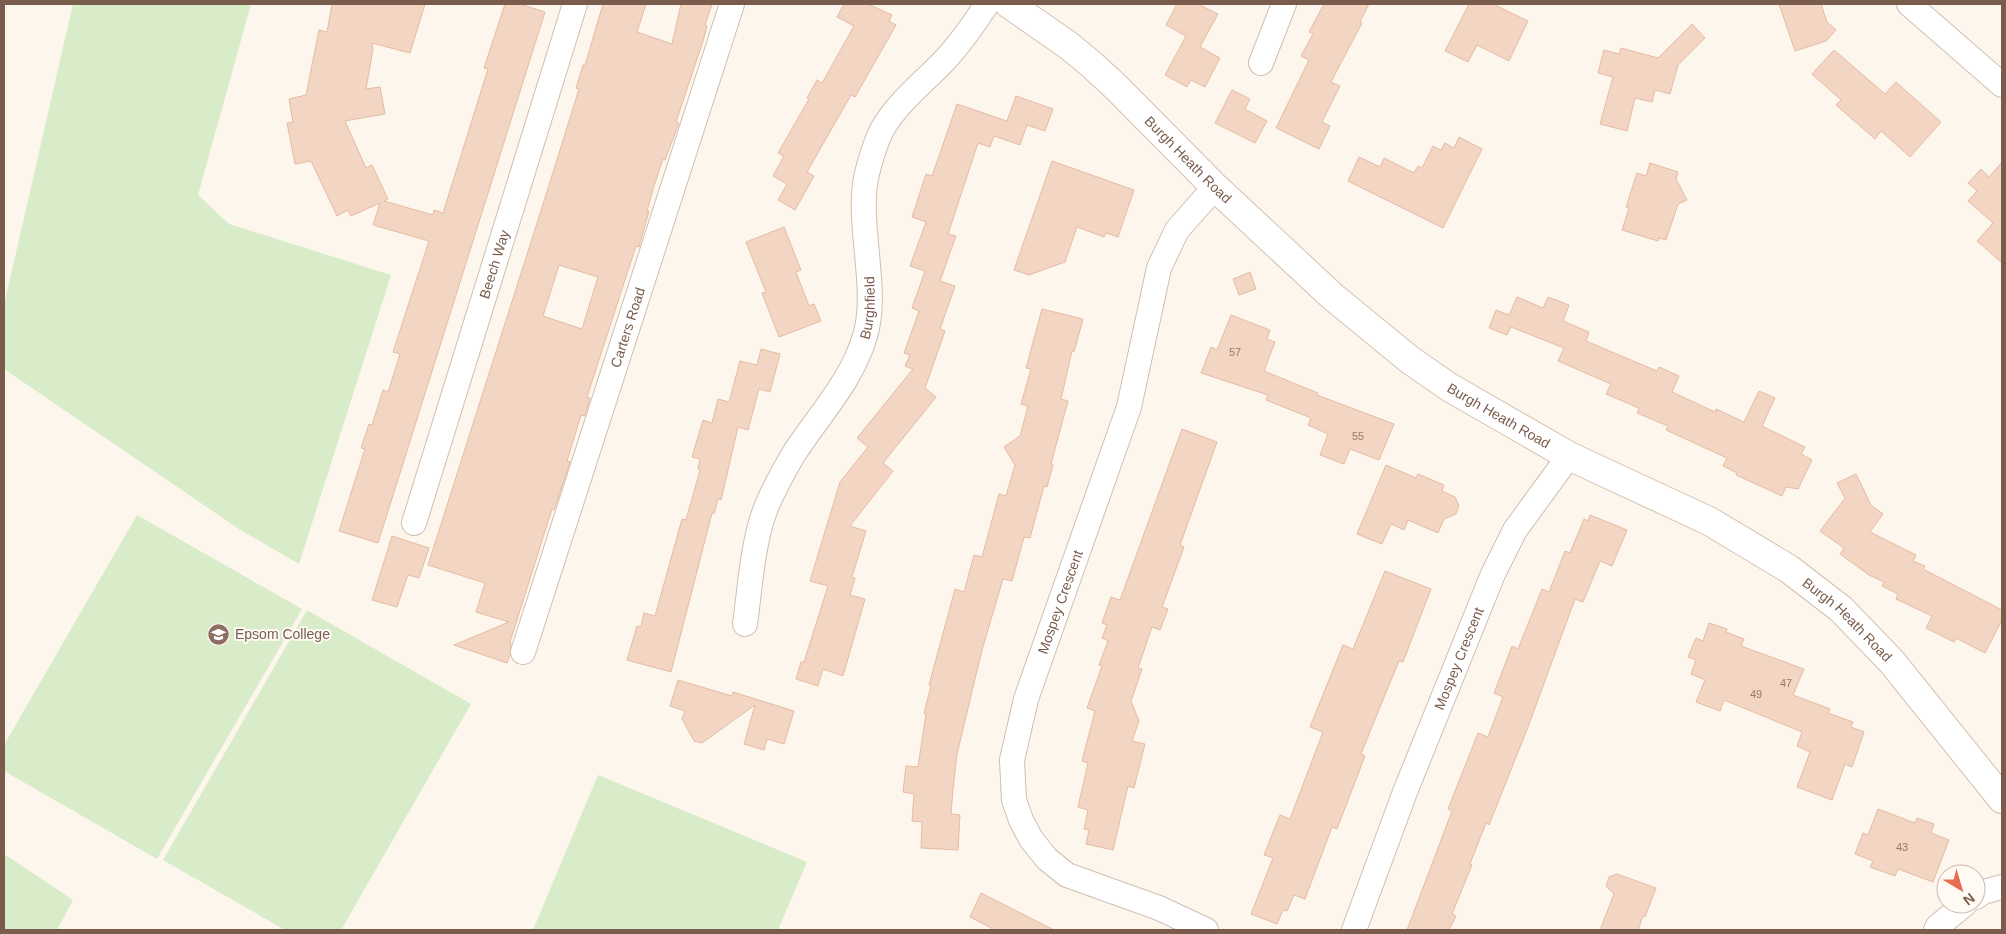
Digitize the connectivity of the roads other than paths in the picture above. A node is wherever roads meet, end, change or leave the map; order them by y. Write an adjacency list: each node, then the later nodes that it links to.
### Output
1 (575, 4): 11 (street, Beech Way)
2 (732, 4): 13 (street, Carters Road)
3 (987, 4): 12 (street, Burghfield)
4 (1009, 4): 9 (main road, Burgh Heath Road)
5 (1284, 4): 7 (street)
6 (1908, 4): 8 (street)
7 (1261, 63)
8 (2002, 85)
9 (1215, 187): 10 (main road, Burgh Heath Road); 18 (street, Mospey Crescent)
10 (1569, 456): 14 (main road, Burgh Heath Road); 19 (street, Mospey Crescent)
11 (414, 523)
12 (745, 624)
13 (523, 652)
14 (2002, 799)
15 (2002, 887): 16 (street)
16 (1986, 891)
17 (1953, 914): 20 (street)
18 (1206, 930)
19 (1354, 930)
20 (1936, 930)

